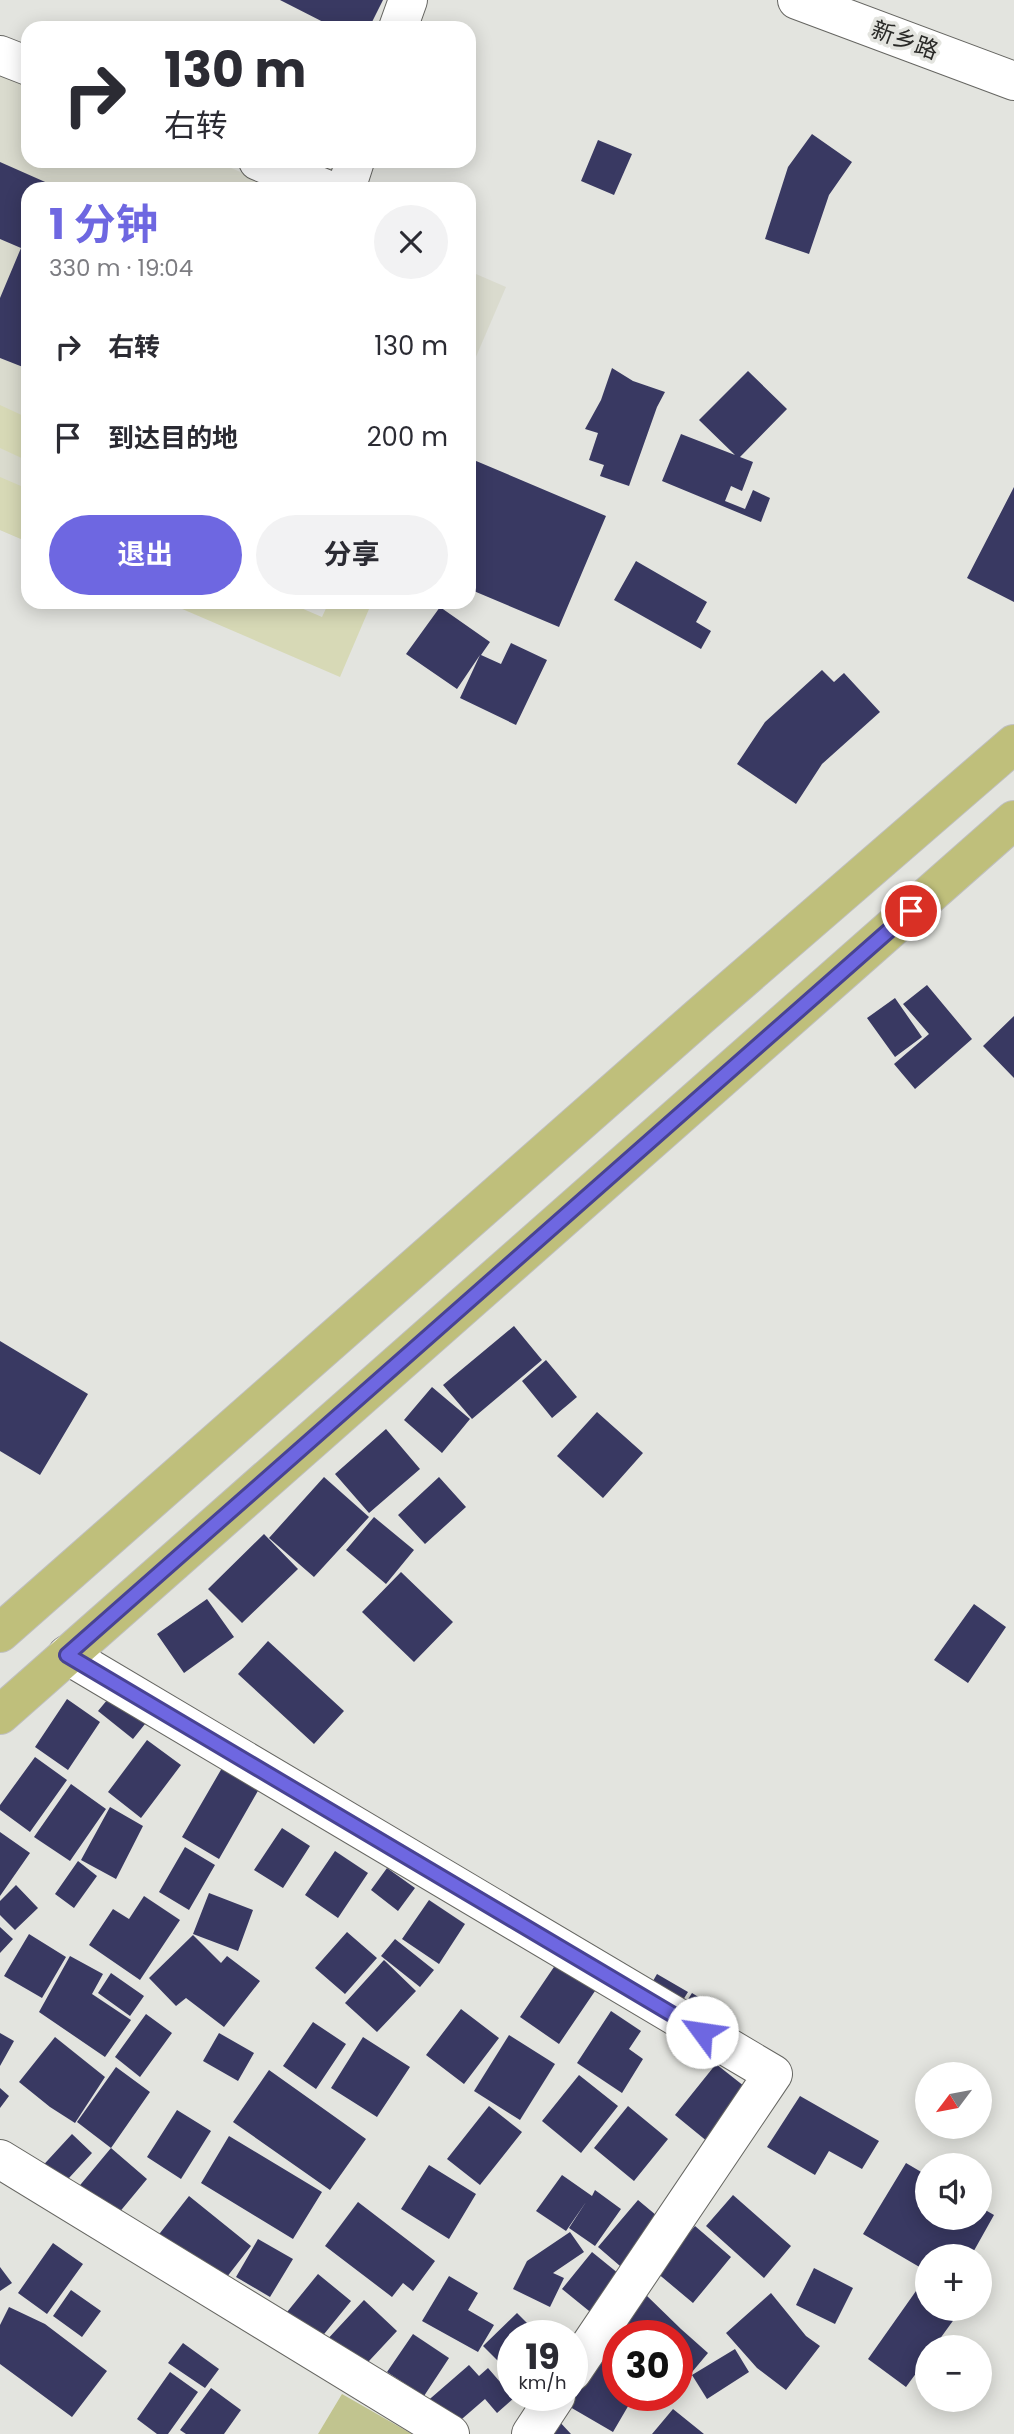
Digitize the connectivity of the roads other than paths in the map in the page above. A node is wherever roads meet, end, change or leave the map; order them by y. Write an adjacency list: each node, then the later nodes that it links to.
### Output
1 (408, 0): 3 (street)
2 (797, 0): 6 (street, 新乡路)
3 (400, 21)
4 (0, 55): 5 (street)
5 (21, 63)
6 (1014, 81)
7 (275, 168): 8 (street)
8 (309, 182)
9 (1014, 744): 11 (main road)
10 (1014, 821): 12 (main road)
11 (0, 1633)
12 (67, 1655): 13 (main road); 15 (street)
13 (0, 1714)
14 (0, 2159): 17 (street)
15 (588, 2348)
16 (546, 2411): 18 (street)
17 (450, 2434)
18 (531, 2434)

